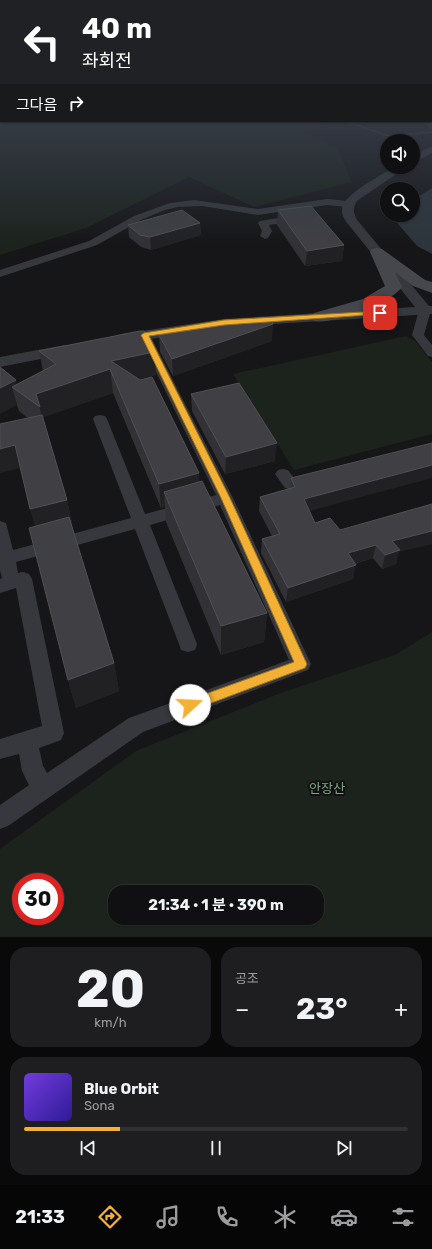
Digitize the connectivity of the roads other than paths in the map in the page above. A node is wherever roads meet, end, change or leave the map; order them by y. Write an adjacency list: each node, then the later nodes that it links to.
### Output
1 (391, 174): 3 (street)
2 (311, 204): 3 (street); 4 (street); 6 (street)
3 (348, 204): 5 (street)
4 (265, 236)
5 (377, 252): 7 (main road); 8 (street); 9 (main road)
6 (0, 274)
7 (432, 288)
8 (429, 310): 9 (street); 10 (street); 14 (street)
9 (320, 317): 11 (street)
10 (432, 325)
11 (144, 335): 12 (street); 19 (street)
12 (106, 342)
13 (76, 348): 15 (street)
14 (432, 353)
15 (0, 362)
16 (100, 419): 20 (street)
17 (284, 474): 18 (street)
18 (320, 477)
19 (225, 498): 20 (street); 27 (street)
20 (141, 521): 22 (street); 24 (street)
21 (0, 527): 22 (street)
22 (7, 558): 23 (street)
23 (6, 584): 25 (street)
24 (188, 644)
25 (27, 741): 26 (street); 27 (street)
26 (0, 749)
27 (44, 788): 28 (street)
28 (0, 818)

